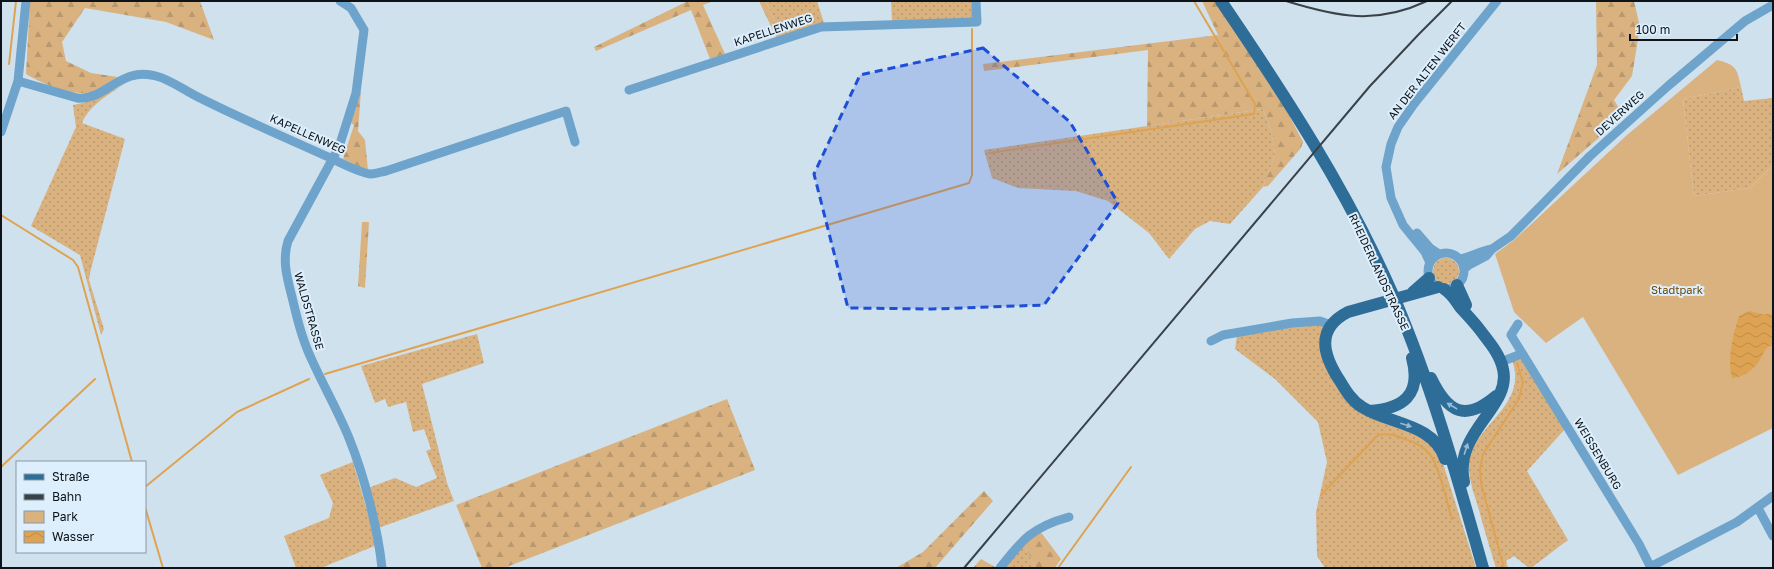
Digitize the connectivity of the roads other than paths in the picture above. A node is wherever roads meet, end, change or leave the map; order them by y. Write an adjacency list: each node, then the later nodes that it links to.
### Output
1 (26, 1): 7 (street)
2 (340, 1): 11 (street, WALDSTRASSE)
3 (976, 1): 8 (street, KAPELLENWEG)
4 (1221, 1): 23 (main road, RHEIDERLANDSTRASSE)
5 (1497, 1): 12 (street, AN DER ALTEN WERFT)
6 (1773, 5): 13 (street, DEVERWEG)
7 (18, 81): 9 (street); 11 (street, KAPELLENWEG)
8 (629, 90)
9 (1, 132)
10 (575, 142): 11 (street, KAPELLENWEG)
11 (332, 159): 37 (street, WALDSTRASSE)
12 (1396, 208): 14 (street, AN DER ALTEN WERFT); 16 (street, AN DER ALTEN WERFT)
13 (1492, 249): 15 (street, DEVERWEG); 17 (street, DEVERWEG)
14 (1439, 254): 15 (street); 16 (street)
15 (1460, 259): 17 (street)
16 (1430, 263): 18 (street)
17 (1464, 269): 19 (street)
18 (1437, 285): 19 (street); 20 (main road); 22 (main road)
19 (1457, 285): 20 (main road)
20 (1469, 315): 26 (main road)
21 (1518, 324): 25 (street, WEISSENBURG)
22 (1331, 325): 24 (street); 29 (main road)
23 (1410, 337): 27 (main road, RHEIDERLANDSTRASSE); 29 (main road)
24 (1211, 341)
25 (1521, 354): 26 (street); 36 (street, WEISSENBURG)
26 (1501, 362): 28 (main road)
27 (1422, 370): 28 (main road, one-way to 27); 30 (main road, RHEIDERLANDSTRASSE)
28 (1499, 394): 32 (main road, one-way to 28)
29 (1369, 411): 30 (main road, one-way to 30)
30 (1457, 479): 32 (main road, RHEIDERLANDSTRASSE)
31 (1773, 496): 33 (street)
32 (1464, 501): 39 (main road, RHEIDERLANDSTRASSE)
33 (1758, 508): 35 (street); 36 (street)
34 (1068, 517): 38 (street)
35 (1773, 536)
36 (1651, 567)
37 (382, 568)
38 (1000, 568)
39 (1483, 568)

